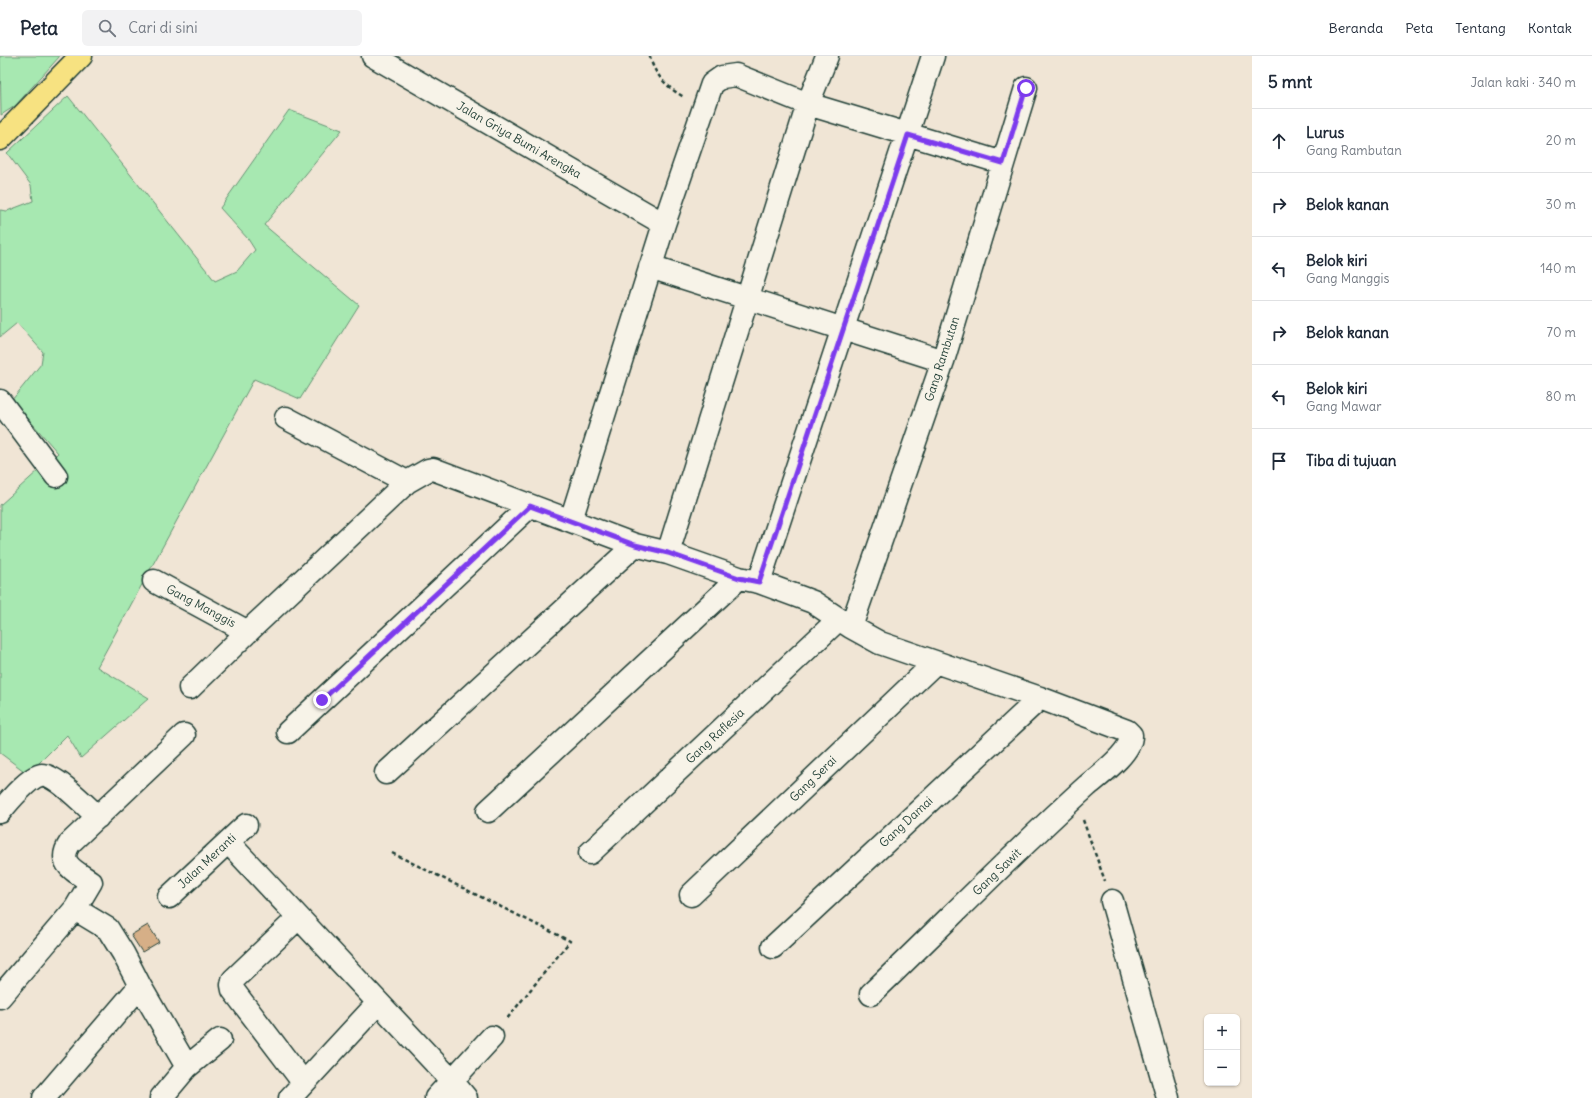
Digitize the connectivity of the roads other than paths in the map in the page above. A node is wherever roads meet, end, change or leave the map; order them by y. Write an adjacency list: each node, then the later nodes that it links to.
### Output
1 (81, 56): 8 (main road)
2 (373, 56): 10 (street, Jalan Griya Bumi Arengka)
3 (827, 56): 6 (street)
4 (933, 56): 7 (street)
5 (1026, 88): 9 (street, Gang Rambutan)
6 (808, 104): 7 (street); 10 (street); 12 (street)
7 (908, 135): 9 (street); 13 (street)
8 (0, 139)
9 (1003, 163): 14 (street, Gang Rambutan)
10 (664, 224): 11 (street)
11 (650, 267): 12 (street); 20 (street)
12 (748, 299): 13 (street); 22 (street)
13 (842, 329): 14 (street); 23 (street)
14 (942, 361): 25 (street, Gang Rambutan)
15 (0, 402): 17 (street)
16 (286, 418): 18 (street)
17 (56, 476)
18 (407, 482): 19 (street); 26 (street)
19 (530, 506): 20 (street); 30 (street)
20 (571, 520): 21 (street)
21 (635, 545): 22 (street); 32 (street)
22 (668, 553): 23 (street)
23 (749, 580): 25 (street); 33 (street)
24 (154, 581): 26 (street, Gang Manggis)
25 (845, 623): 27 (street); 38 (street, Gang Raflesia)
26 (248, 632): 28 (street)
27 (935, 663): 29 (street); 39 (street, Gang Serai)
28 (190, 688)
29 (1040, 698): 44 (street, Gang Damai); 46 (street, Gang Sawit)
30 (288, 732)
31 (184, 735): 35 (street)
32 (386, 773)
33 (488, 811)
34 (0, 812): 35 (street)
35 (98, 817): 42 (street)
36 (246, 825): 37 (street, Jalan Meranti)
37 (228, 842): 40 (street, Jalan Meranti); 43 (street)
38 (590, 853)
39 (691, 895)
40 (169, 897)
41 (1112, 901): 58 (street)
42 (74, 909): 45 (street); 47 (street)
43 (298, 918): 48 (street); 53 (street)
44 (773, 947)
45 (140, 986): 51 (street); 54 (street)
46 (870, 994)
47 (0, 996)
48 (378, 1003): 52 (street); 53 (street)
49 (492, 1037): 52 (street)
50 (220, 1040): 51 (street)
51 (187, 1067): 55 (street)
52 (452, 1081): 56 (street); 57 (street)
53 (297, 1090)
54 (44, 1098)
55 (161, 1098)
56 (436, 1098)
57 (466, 1098)
58 (1168, 1098)

